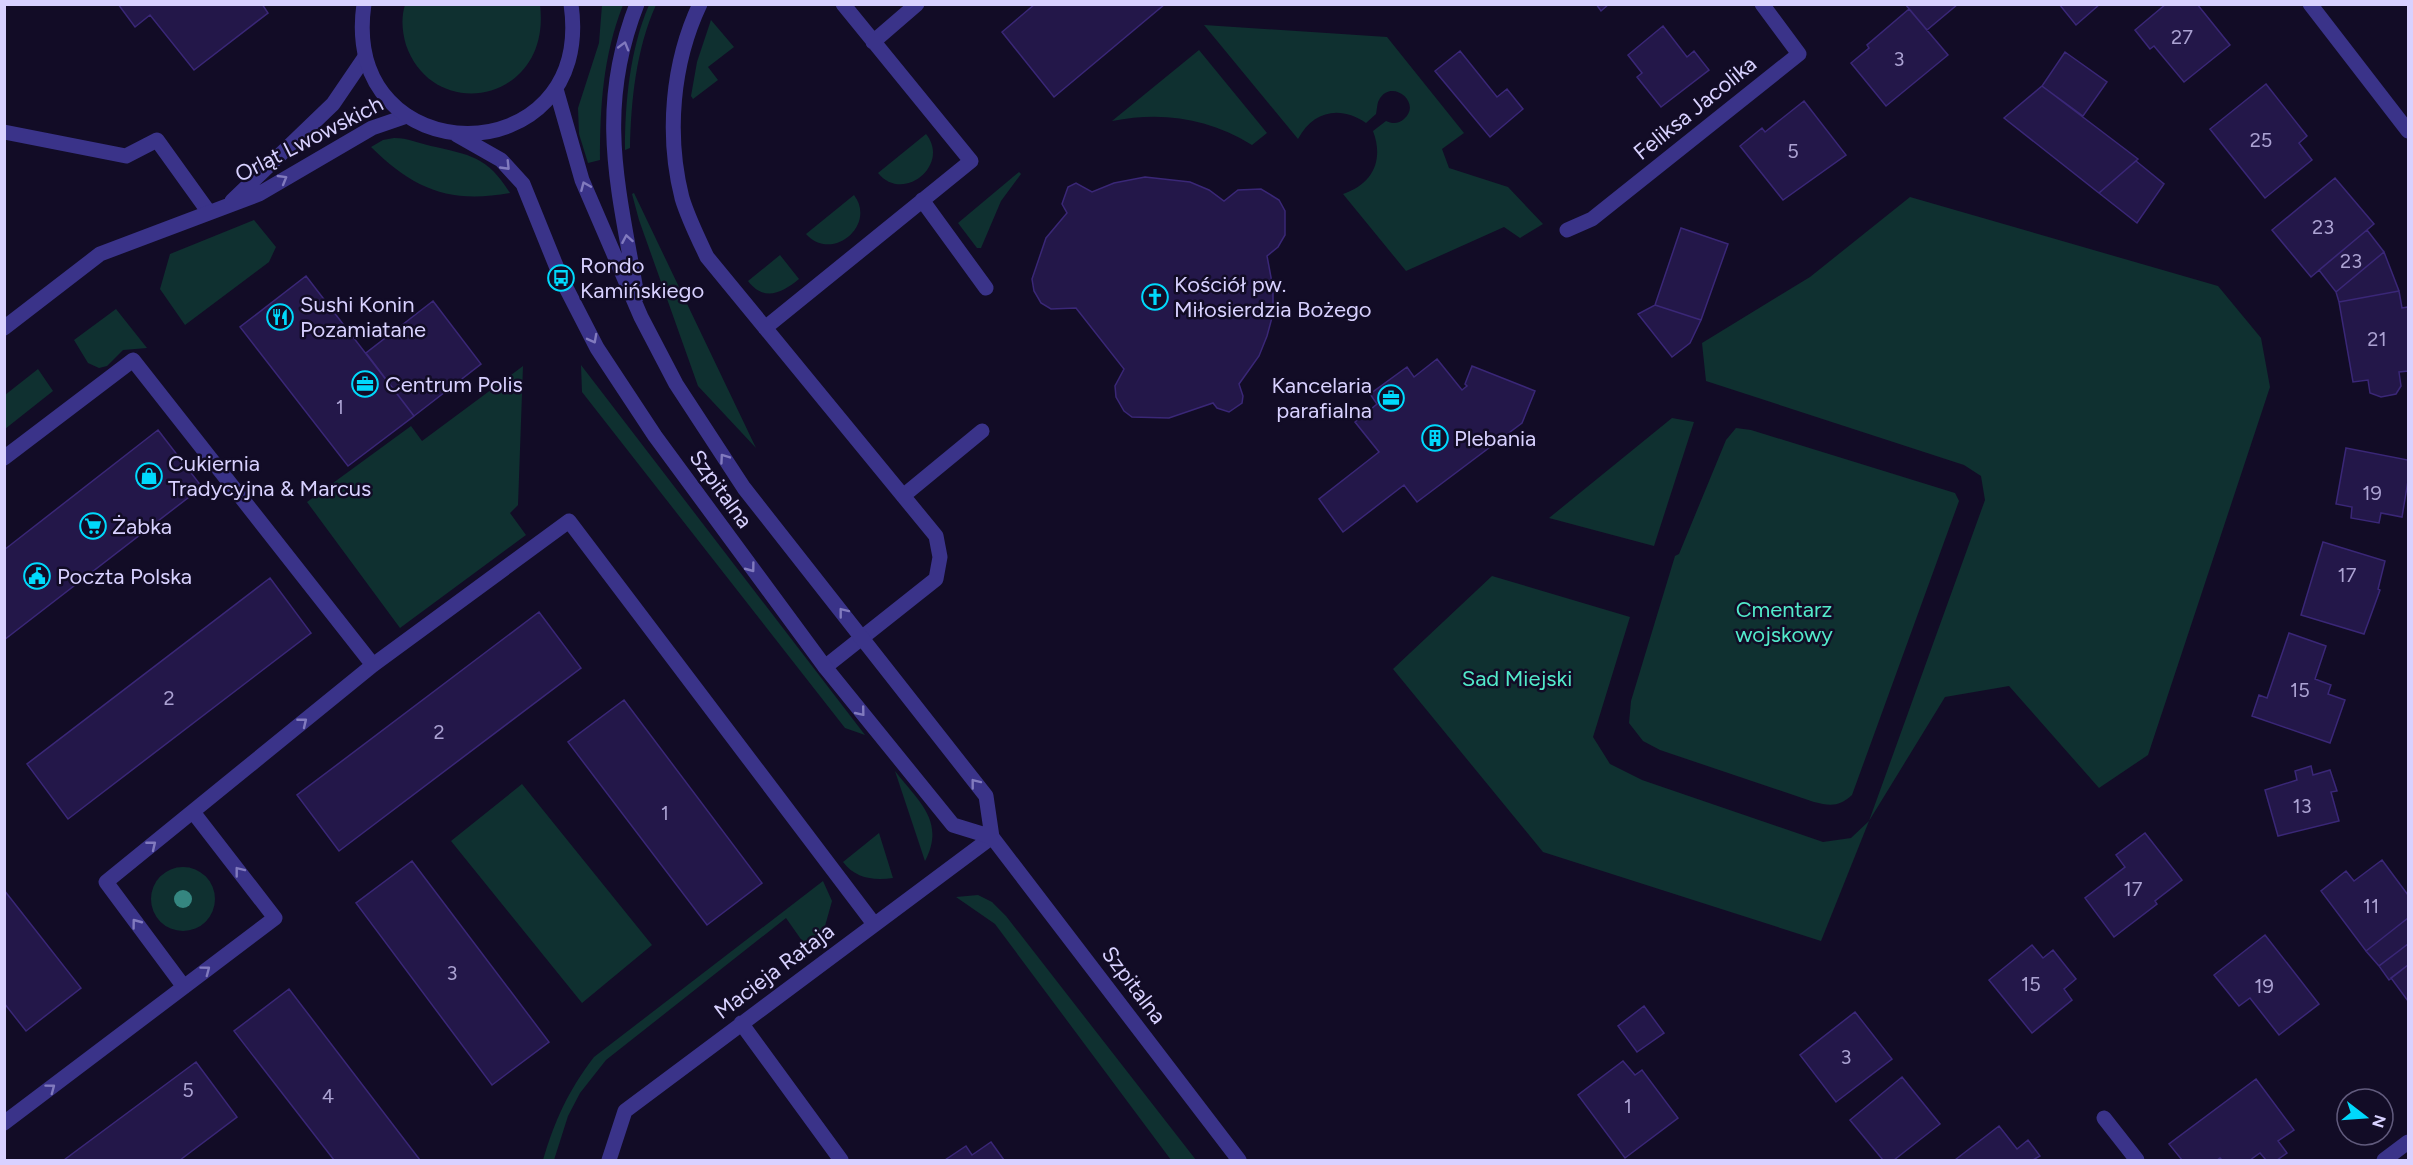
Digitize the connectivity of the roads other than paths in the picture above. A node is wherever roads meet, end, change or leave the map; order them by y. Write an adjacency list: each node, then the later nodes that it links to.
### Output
1 (364, 4): 10 (street)
2 (571, 4): 11 (street)
3 (637, 4): 21 (street, one-way to 3)
4 (700, 4): 23 (street)
5 (843, 4): 9 (street)
6 (917, 4): 9 (street)
7 (1761, 4): 19 (street, Feliksa Jacolika)
8 (2310, 4): 13 (street)
9 (873, 42): 16 (street)
10 (365, 57): 12 (street); 17 (street, Orląt Lwowskich)
11 (556, 89): 15 (street); 21 (street, Szpitalna, one-way to 11)
12 (407, 116): 15 (street); 17 (street, Orląt Lwowskich, one-way to 12)
13 (2409, 131)
14 (4, 132): 18 (street)
15 (458, 135): 29 (street, Szpitalna, one-way to 29)
16 (922, 200): 20 (street); 23 (street)
17 (230, 203): 18 (street, Orląt Lwowskich)
18 (208, 211): 22 (street, Orląt Lwowskich)
19 (1567, 230)
20 (986, 288)
21 (641, 317): 27 (street, Szpitalna, one-way to 21)
22 (4, 328)
23 (765, 328): 26 (street)
24 (982, 431): 26 (street)
25 (4, 458): 28 (street)
26 (903, 496): 27 (street)
27 (862, 637): 29 (street); 31 (street, Szpitalna, one-way to 27)
28 (374, 665): 30 (street, one-way to 28); 32 (street)
29 (825, 667): 31 (street, Szpitalna, one-way to 31)
30 (193, 812): 33 (street, one-way to 30); 33 (street, one-way to 30)
31 (992, 837): 32 (street, Macieja Rataja); 40 (street, Szpitalna)
32 (874, 924): 34 (street, Macieja Rataja)
33 (184, 987): 35 (street, one-way to 33)
34 (741, 1023): 38 (street, Macieja Rataja); 39 (street)
35 (6, 1118)
36 (2104, 1118): 41 (street)
37 (2409, 1142): 42 (street)
38 (609, 1161)
39 (841, 1161)
40 (1239, 1161)
41 (2137, 1161)
42 (2384, 1161)

